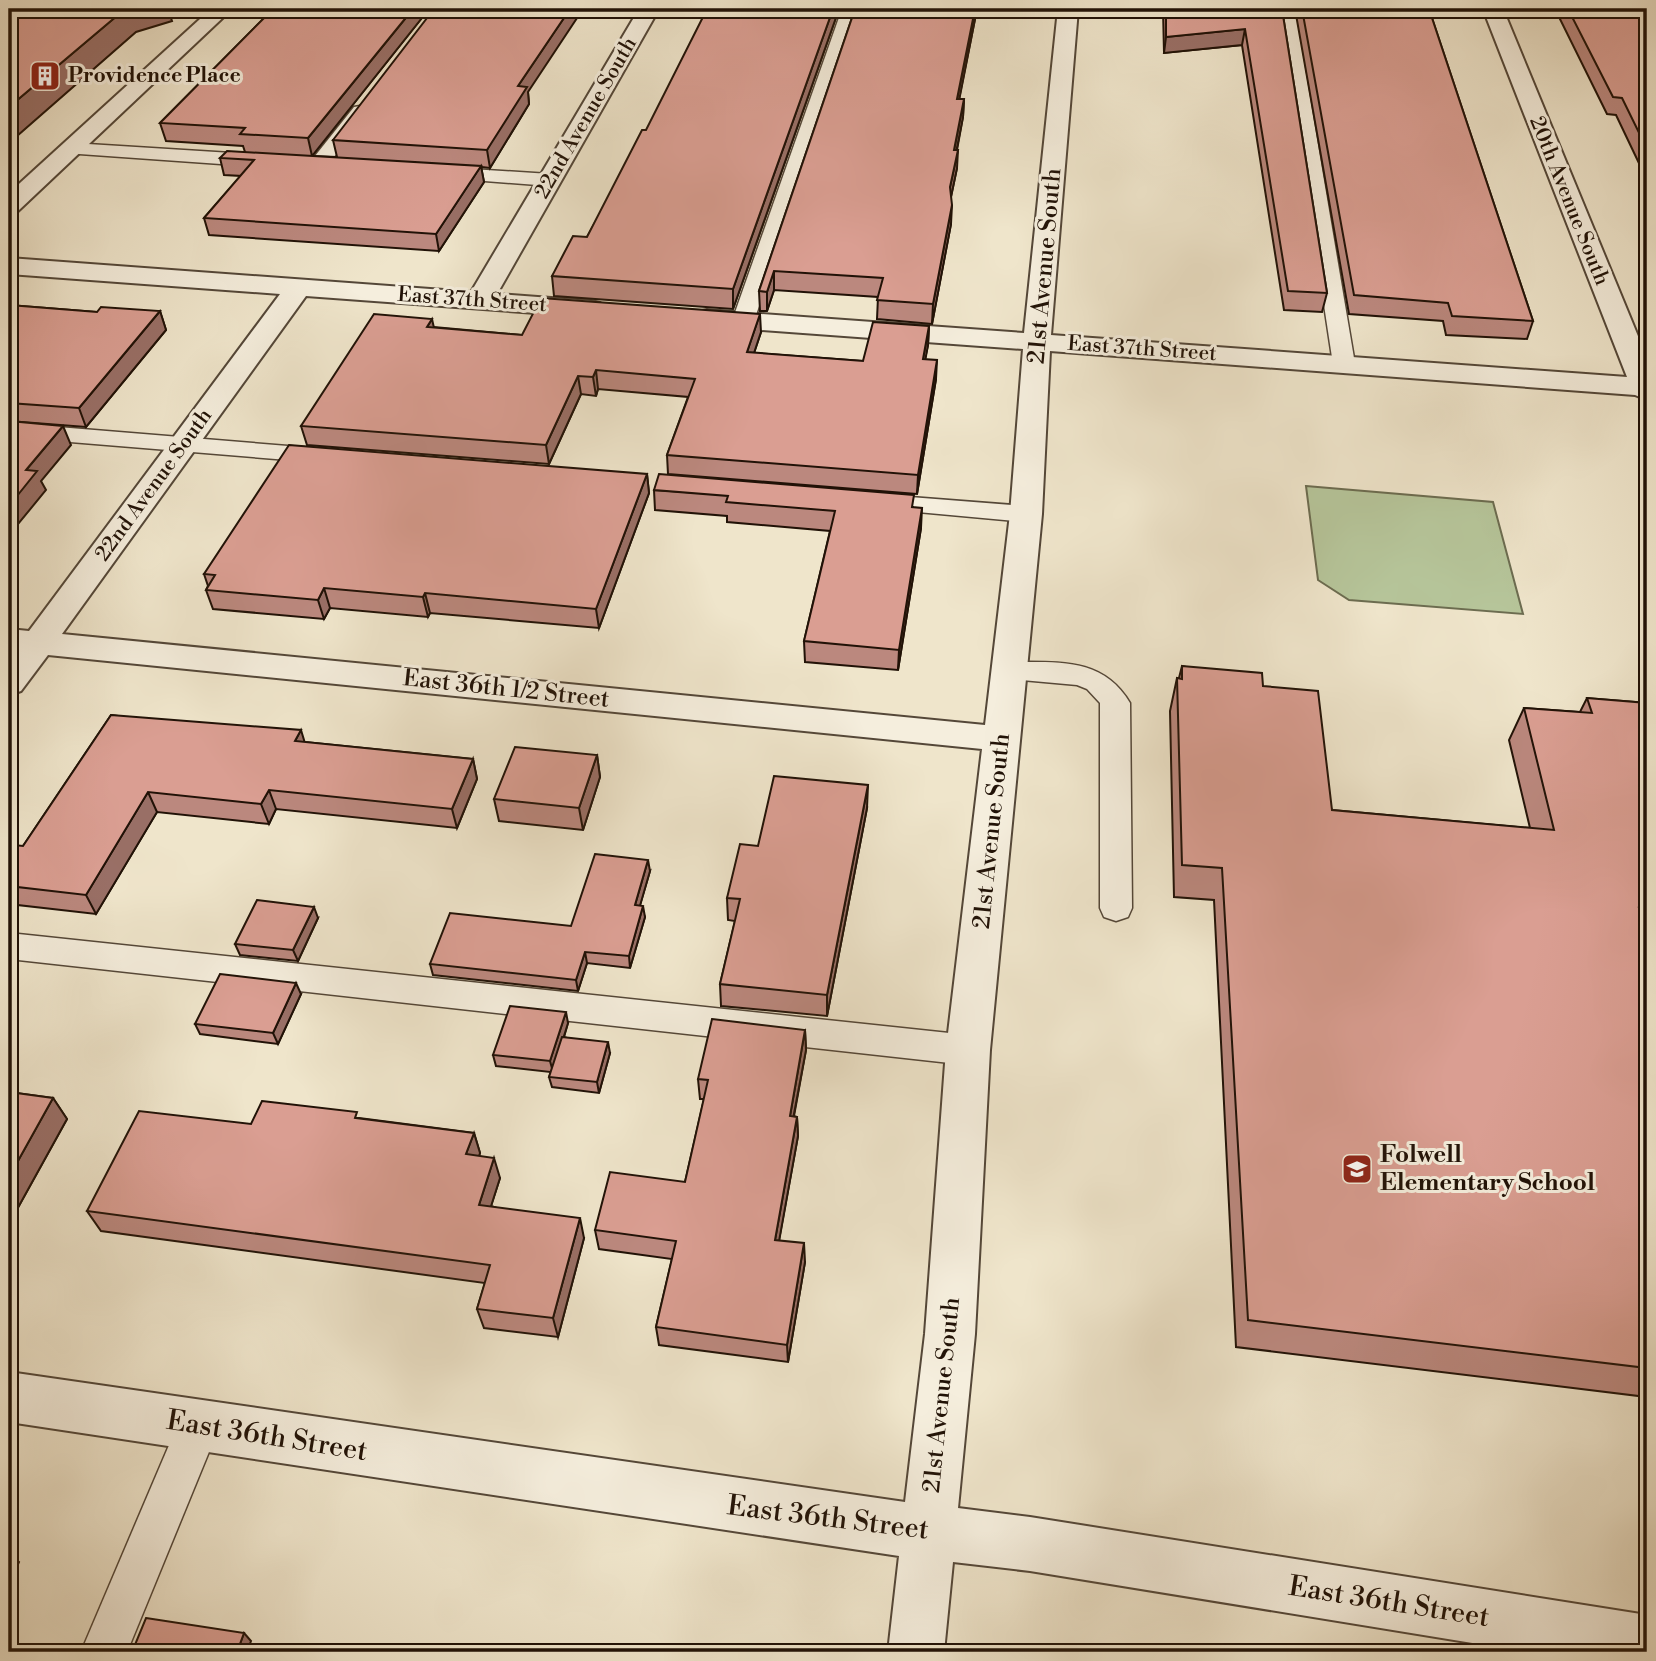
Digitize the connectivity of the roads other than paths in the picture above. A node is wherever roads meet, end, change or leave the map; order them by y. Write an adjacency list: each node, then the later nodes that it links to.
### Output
1 (222, 9): 8 (street)
2 (649, 9): 12 (street, 22nd Avenue South)
3 (850, 9): 19 (lane)
4 (1068, 9): 20 (street, 21st Avenue South)
5 (1287, 9): 21 (lane)
6 (1493, 9): 22 (street, 20th Avenue South)
7 (374, 92): 10 (lane)
8 (72, 149): 9 (lane); 13 (street)
9 (278, 162)
10 (345, 166)
11 (426, 172): 12 (lane)
12 (550, 180): 16 (street, 22nd Avenue South)
13 (9, 206)
14 (9, 266): 15 (street, East 37th Street)
15 (298, 288): 16 (street, East 37th Street); 24 (street, 22nd Avenue South)
16 (480, 300): 17 (street, East 37th Street)
17 (618, 311)
18 (688, 316): 19 (street, East 37th Street)
19 (743, 321): 20 (street, East 37th Street)
20 (1037, 341): 21 (street, East 37th Street); 27 (street, 21st Avenue South)
21 (1344, 364): 22 (street, East 37th Street)
22 (1646, 388)
23 (9, 430): 24 (lane)
24 (183, 445): 25 (lane); 28 (street, 22nd Avenue South)
25 (351, 459)
26 (853, 500): 27 (lane)
27 (1026, 514): 29 (street, 21st Avenue South)
28 (24, 641): 30 (street, 22nd Avenue South); 31 (street, East 36th 1/2 Street)
29 (1009, 671): 31 (street, 21st Avenue South); 32 (lane)
30 (9, 683)
31 (1003, 739): 34 (street, 21st Avenue South)
32 (1116, 908)
33 (9, 946): 34 (lane)
34 (968, 1050): 37 (street, 21st Avenue South)
35 (9, 1397): 36 (street, East 36th Street)
36 (199, 1425): 37 (street, East 36th Street); 40 (lane)
37 (927, 1530): 38 (street, East 36th Street); 41 (street, 21st Avenue South)
38 (1570, 1642): 39 (street, East 36th Street)
39 (1647, 1643)
40 (104, 1652)
41 (916, 1652)

